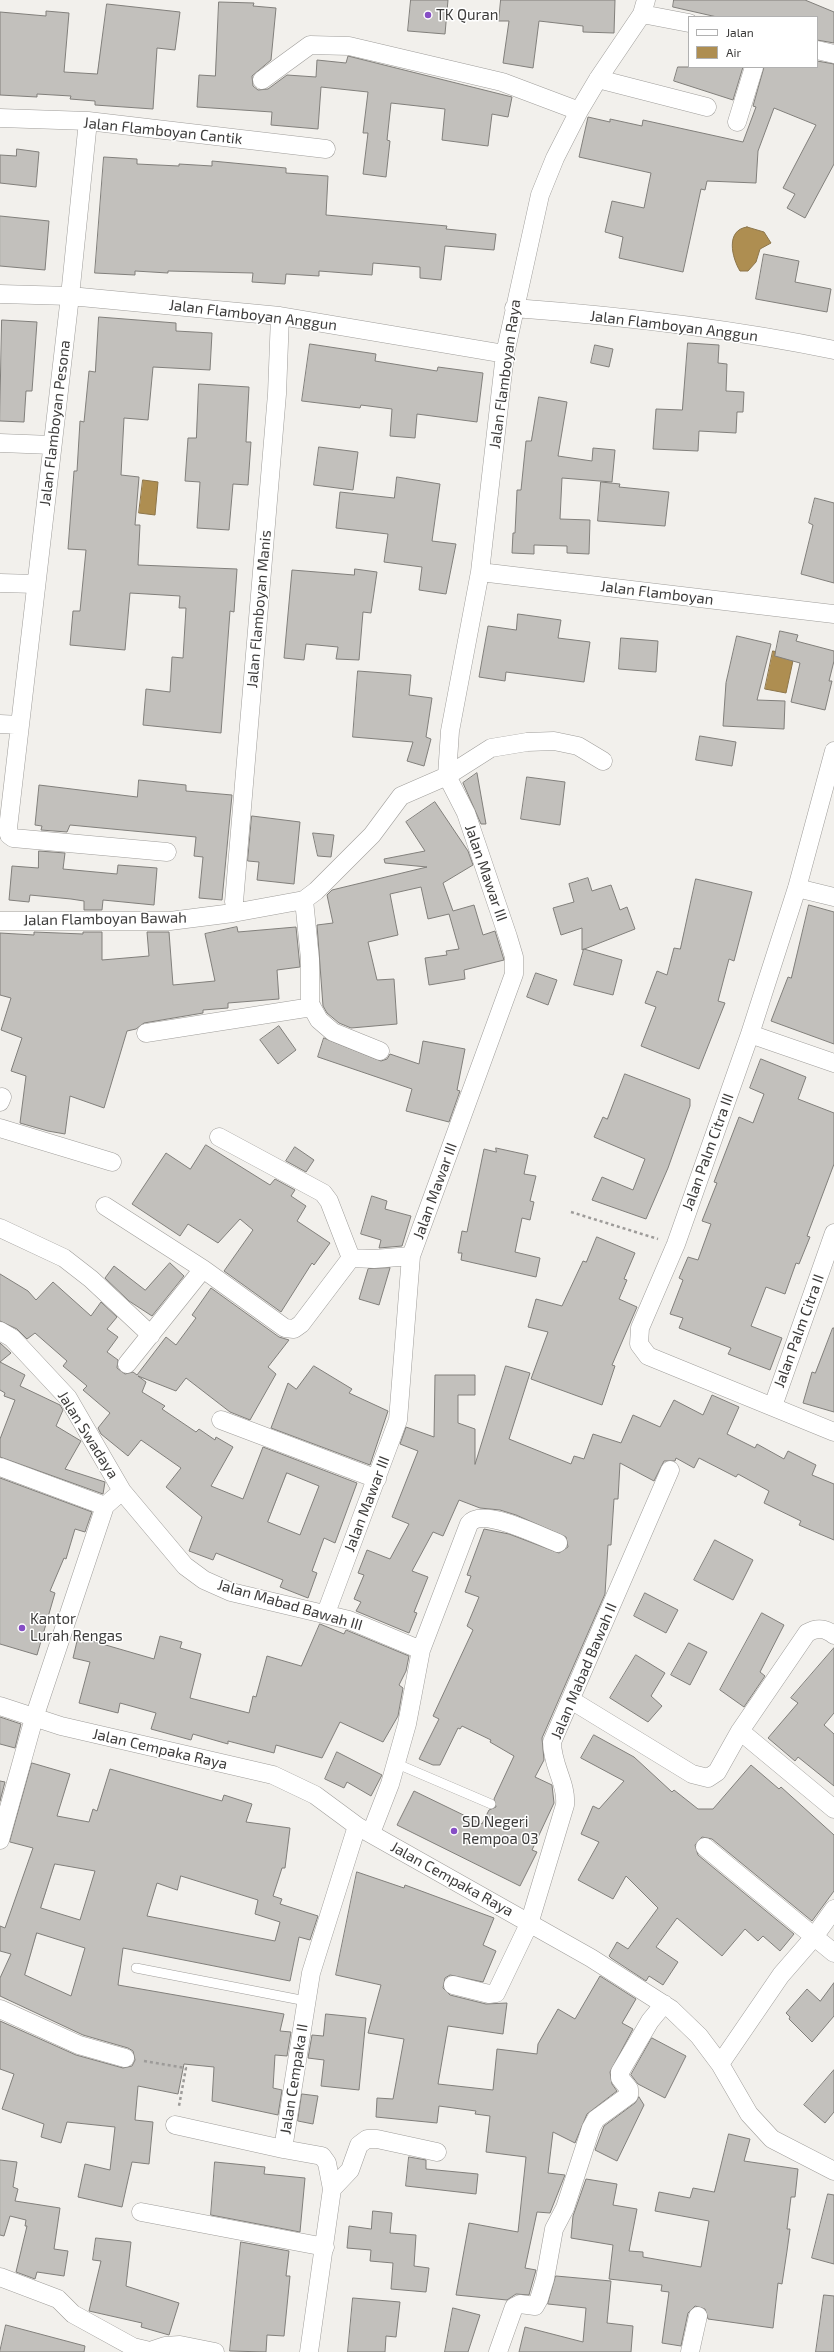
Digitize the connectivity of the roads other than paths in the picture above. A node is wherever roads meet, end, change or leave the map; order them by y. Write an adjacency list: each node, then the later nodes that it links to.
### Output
1 (644, 7): 2 (street); 6 (street, Jalan Flamboyan Raya)
2 (688, 22)
3 (818, 50): 4 (street)
4 (834, 54)
5 (754, 68): 12 (street)
6 (598, 78): 8 (street); 9 (street, Jalan Flamboyan Raya)
7 (262, 80): 9 (street)
8 (707, 107)
9 (579, 111): 16 (street, Jalan Flamboyan Raya)
10 (0, 118): 11 (street, Jalan Flamboyan Cantik)
11 (88, 121): 13 (street, Jalan Flamboyan Cantik); 15 (street, Jalan Flamboyan Pesona)
12 (737, 122)
13 (326, 149)
14 (0, 294): 15 (street, Jalan Flamboyan Anggun)
15 (70, 296): 17 (street, Jalan Flamboyan Anggun); 21 (street, Jalan Flamboyan Pesona)
16 (514, 308): 18 (street, Jalan Flamboyan Anggun); 19 (street, Jalan Flamboyan Raya)
17 (280, 316): 19 (street, Jalan Flamboyan Anggun); 35 (street, Jalan Flamboyan Manis)
18 (834, 350)
19 (505, 354): 22 (street, Jalan Flamboyan Raya)
20 (0, 443): 21 (street)
21 (52, 445): 24 (street, Jalan Flamboyan Pesona)
22 (480, 572): 25 (street, Jalan Flamboyan); 30 (street, Jalan Flamboyan Raya)
23 (0, 583): 24 (street)
24 (36, 584): 27 (street, Jalan Flamboyan Pesona)
25 (834, 614)
26 (0, 724): 27 (street)
27 (20, 725): 31 (street, Jalan Flamboyan Pesona)
28 (834, 752): 32 (street, Jalan Palm Citra III)
29 (603, 760): 30 (street, Jalan Flamboyan Bawah)
30 (447, 776): 34 (street, Jalan Flamboyan Bawah); 48 (street, Jalan Mawar III)
31 (167, 852)
32 (797, 888): 33 (street); 39 (street, Jalan Palm Citra III)
33 (834, 897)
34 (304, 900): 36 (street, Jalan Flamboyan Bawah); 37 (street)
35 (234, 902)
36 (0, 921)
37 (312, 1008): 38 (street); 40 (street)
38 (146, 1033)
39 (750, 1034): 41 (street); 54 (street, Jalan Palm Citra III)
40 (380, 1051)
41 (834, 1063)
42 (0, 1128): 44 (street)
43 (219, 1137): 49 (street)
44 (112, 1162)
45 (105, 1206): 50 (street)
46 (0, 1228): 52 (street)
47 (834, 1233): 54 (street, Jalan Palm Citra II)
48 (410, 1256): 49 (street); 59 (street, Jalan Mawar III)
49 (351, 1258): 50 (street)
50 (203, 1269): 52 (street)
51 (0, 1331): 60 (street, Jalan Swadaya)
52 (151, 1334): 53 (street)
53 (127, 1364)
54 (773, 1406): 56 (street, Jalan Palm Citra III)
55 (221, 1420): 59 (street)
56 (834, 1432)
57 (0, 1467): 61 (street)
58 (670, 1470): 66 (street, Jalan Mabad Bawah II)
59 (376, 1479): 63 (street, Jalan Mawar III)
60 (122, 1491): 61 (street); 63 (street, Jalan Mabad Bawah III)
61 (105, 1506): 68 (street)
62 (558, 1543): 65 (street)
63 (326, 1613): 65 (street, Jalan Mabad Bawah III)
64 (834, 1635): 69 (street)
65 (421, 1650): 70 (street)
66 (572, 1700): 69 (street); 77 (street, Jalan Mabad Bawah II)
67 (0, 1706): 68 (street, Jalan Cempaka Raya)
68 (34, 1718): 73 (street, Jalan Cempaka Raya); 74 (street)
69 (740, 1731): 72 (street)
70 (395, 1764): 71 (lane); 73 (street)
71 (491, 1804)
72 (834, 1810)
73 (364, 1830): 77 (street, Jalan Cempaka Raya); 82 (street, Jalan Cempaka II)
74 (0, 1840)
75 (705, 1847): 78 (street)
76 (834, 1909): 78 (street)
77 (529, 1924): 81 (street, Jalan Mabad Bawah II); 83 (street, Jalan Cempaka Raya)
78 (814, 1937): 79 (street); 86 (street)
79 (834, 1953)
80 (136, 1968): 82 (lane)
81 (453, 1985)
82 (306, 2001): 88 (street, Jalan Cempaka II)
83 (664, 2004): 86 (street, Jalan Cempaka Raya); 98 (street)
84 (0, 2009): 85 (street)
85 (125, 2058)
86 (720, 2064): 90 (street, Jalan Cempaka Raya)
87 (175, 2125): 88 (street)
88 (283, 2149): 91 (street, Jalan Cempaka II)
89 (437, 2152): 91 (street)
90 (834, 2171)
91 (332, 2189): 93 (street, Jalan Cempaka II)
92 (141, 2212): 93 (street)
93 (325, 2247): 97 (street, Jalan Cempaka II)
94 (0, 2277): 96 (street)
95 (698, 2316): 99 (street)
96 (215, 2352)
97 (309, 2352)
98 (498, 2352)
99 (690, 2352)

